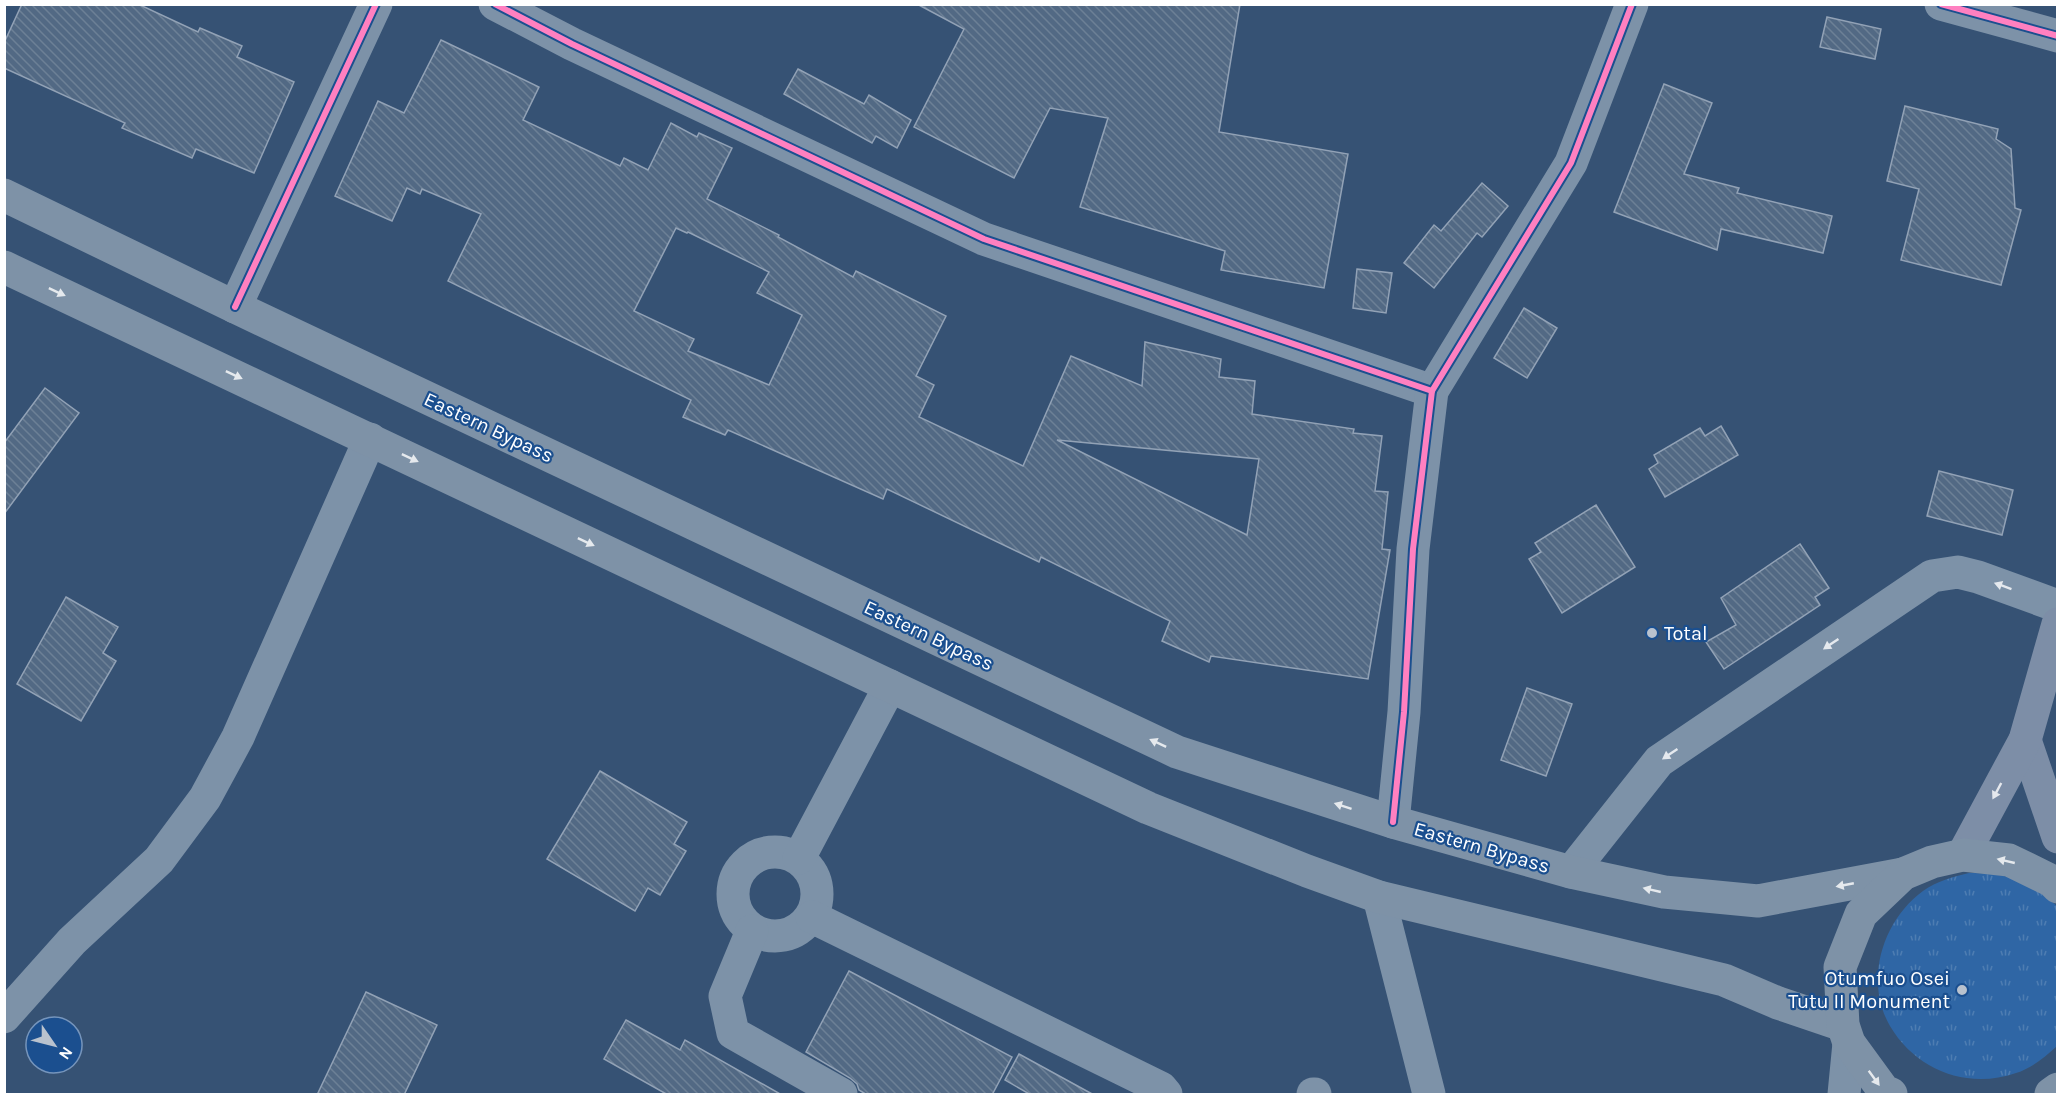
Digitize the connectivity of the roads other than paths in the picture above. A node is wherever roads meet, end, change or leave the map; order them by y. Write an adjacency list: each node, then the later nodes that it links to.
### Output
1 (376, 4): 8 (street)
2 (495, 4): 9 (street)
3 (1632, 4): 9 (street)
4 (1941, 4): 5 (street)
5 (2058, 36)
6 (4, 195): 8 (highway, Eastern Bypass)
7 (4, 267): 10 (highway, one-way to 10)
8 (236, 307): 15 (highway, Eastern Bypass, one-way to 8)
9 (1432, 391): 15 (street)
10 (370, 439): 13 (highway, one-way to 13); 25 (street)
11 (2058, 606): 19 (street, one-way to 19)
12 (2058, 624): 14 (main road)
13 (890, 686): 18 (street); 22 (highway)
14 (2025, 740): 16 (main road); 17 (main road, one-way to 17)
15 (1393, 822): 19 (highway, Eastern Bypass)
16 (2058, 837)
17 (1963, 855): 20 (highway); 21 (highway, one-way to 17)
18 (799, 858): 23 (street); 24 (street)
19 (1571, 872): 20 (highway, Eastern Bypass, one-way to 19)
20 (1903, 874): 26 (highway)
21 (2058, 887)
22 (1379, 897): 26 (highway); 30 (street)
23 (812, 917): 24 (street); 29 (street)
24 (752, 931): 28 (street)
25 (4, 1017)
26 (1846, 1034): 31 (street); 32 (highway, one-way to 32)
27 (2058, 1089): 33 (highway)
28 (841, 1095)
29 (1166, 1095)
30 (1429, 1095)
31 (1844, 1095)
32 (1891, 1095)
33 (2051, 1095)

